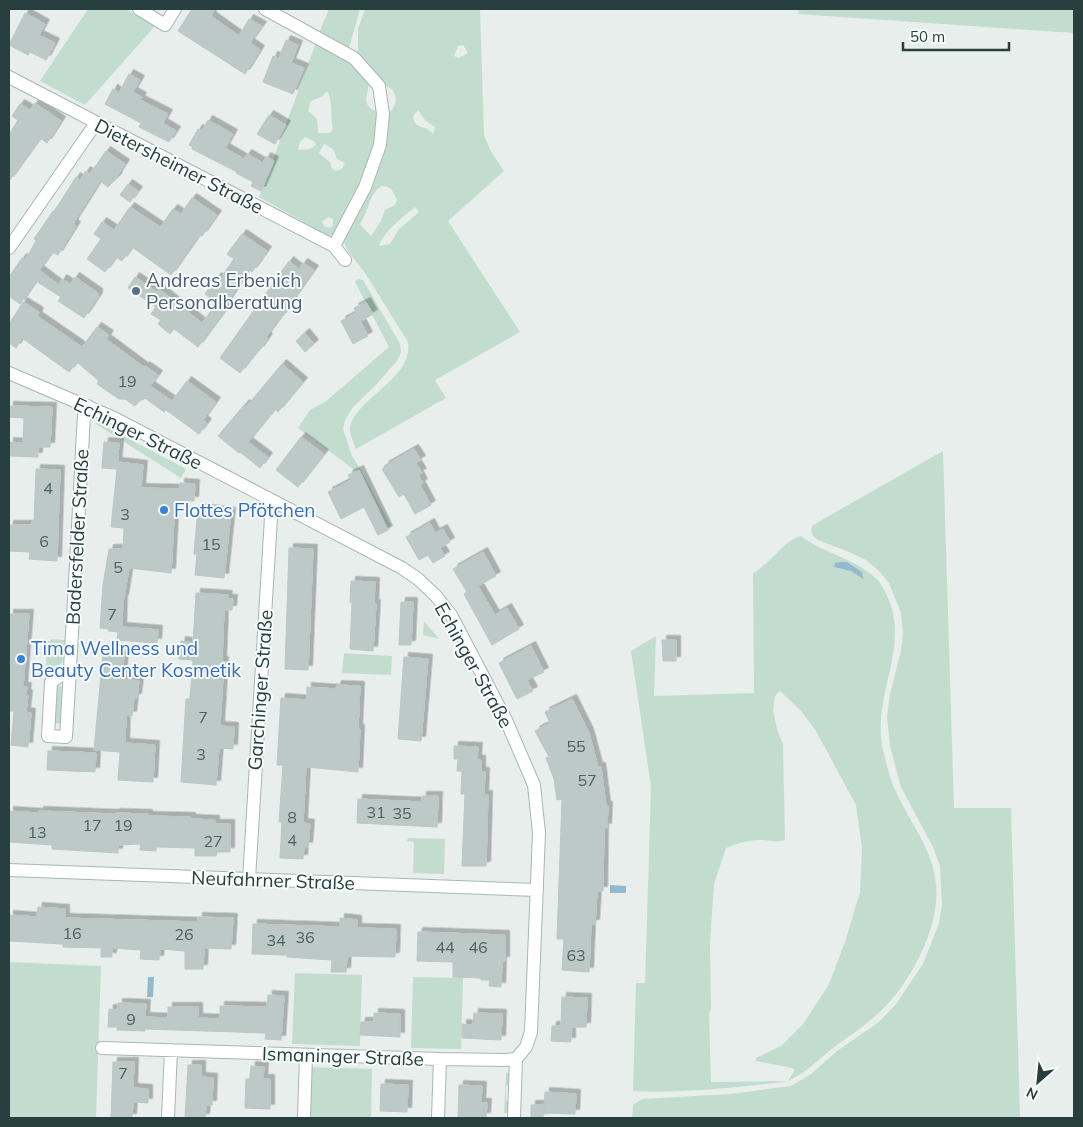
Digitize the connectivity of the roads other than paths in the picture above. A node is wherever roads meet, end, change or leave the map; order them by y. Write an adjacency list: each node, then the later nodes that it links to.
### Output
1 (140, 9): 2 (street)
2 (175, 9)
3 (265, 9): 6 (street)
4 (9, 77): 5 (street, Dietersheimer Straße)
5 (96, 123): 6 (street, Dietersheimer Straße); 7 (street)
6 (334, 246): 8 (street, Dietersheimer Straße)
7 (9, 248)
8 (345, 260)
9 (9, 373): 10 (street, Echinger Straße)
10 (88, 406): 11 (street, Echinger Straße); 12 (street, Badersfelder Straße)
11 (272, 501): 14 (street, Garchinger Straße); 15 (street, Echinger Straße)
12 (70, 669): 12 (street, Badersfelder Straße)
13 (9, 870): 14 (street, Neufahrner Straße)
14 (249, 879): 15 (street, Neufahrner Straße)
15 (537, 890): 20 (street, Echinger Straße)
16 (102, 1048): 17 (street, Ismaninger Straße)
17 (171, 1050): 18 (street, Ismaninger Straße); 21 (street)
18 (306, 1055): 19 (street, Ismaninger Straße); 22 (street)
19 (440, 1059): 20 (street, Ismaninger Straße); 23 (street)
20 (516, 1059): 24 (street)
21 (168, 1118)
22 (304, 1118)
23 (438, 1118)
24 (514, 1118)

